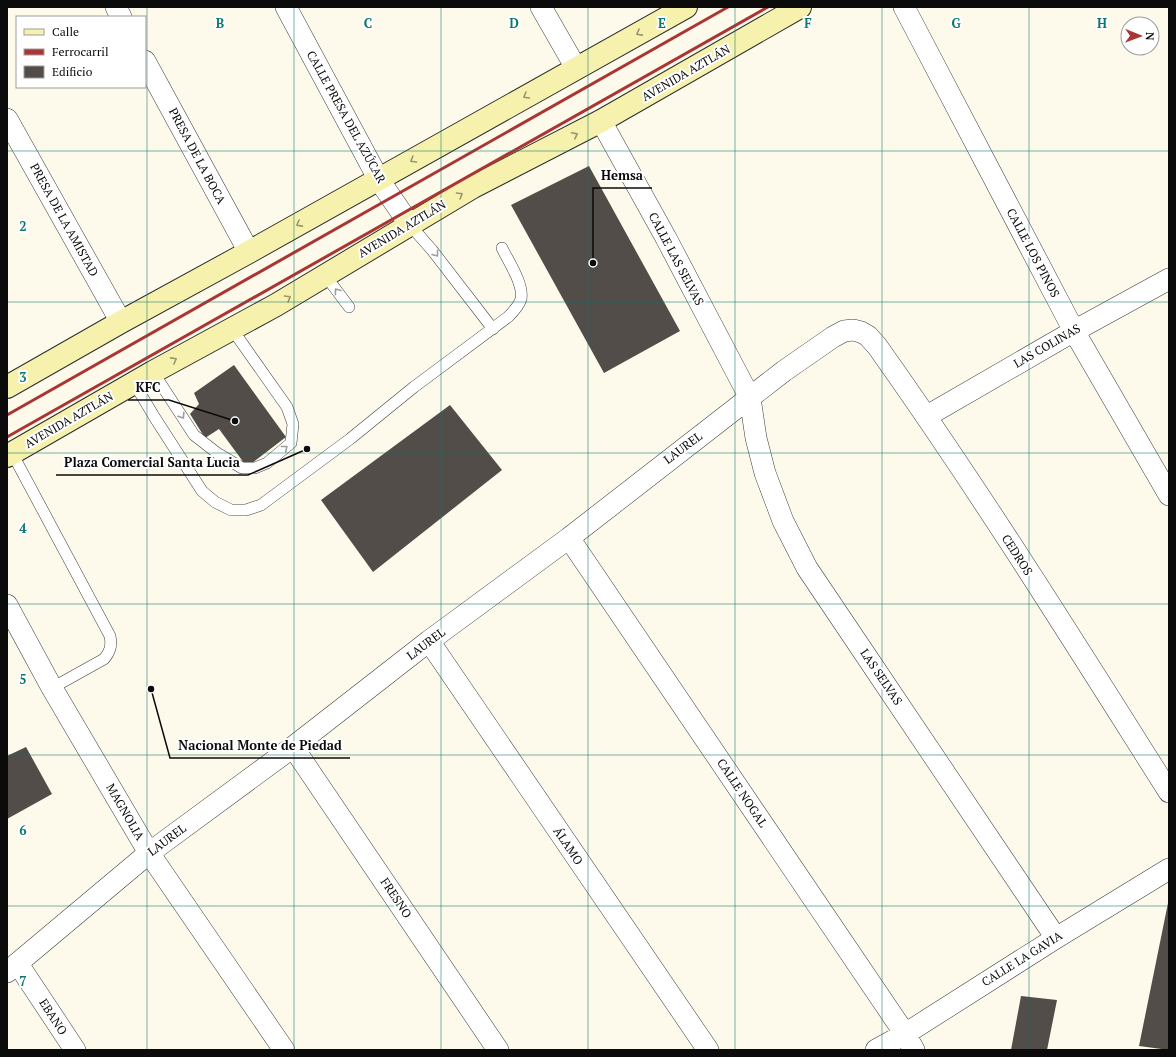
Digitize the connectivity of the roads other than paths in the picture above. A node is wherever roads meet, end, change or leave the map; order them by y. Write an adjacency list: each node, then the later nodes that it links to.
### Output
1 (116, 7): 7 (street)
2 (286, 7): 12 (street, CALLE PRESA DEL AZÚCAR)
3 (541, 7): 9 (street)
4 (686, 7): 9 (main road, one-way to 9)
5 (800, 7): 11 (main road, AVENIDA AZTLÁN)
6 (904, 7): 23 (street, CALLE LOS PINOS)
7 (120, 16)
8 (146, 63): 15 (street, PRESA DE LA BOCA)
9 (576, 68): 12 (main road, one-way to 12)
10 (7, 119): 19 (street, PRESA DE LA AMISTAD)
11 (601, 121): 13 (main road, AVENIDA AZTLÁN, one-way to 11); 27 (street, CALLE LAS SELVAS)
12 (379, 180): 13 (street, CALLE PRESA DEL AZÚCAR); 15 (main road, one-way to 15)
13 (410, 225): 16 (main road, AVENIDA AZTLÁN); 21 (lane, one-way to 21)
14 (502, 248): 21 (lane)
15 (249, 252): 19 (main road)
16 (325, 275): 18 (lane, one-way to 16); 20 (main road, AVENIDA AZTLÁN, one-way to 16)
17 (1169, 279): 23 (street, LAS COLINAS)
18 (350, 307)
19 (121, 322): 26 (main road)
20 (232, 329): 24 (main road, AVENIDA AZTLÁN, one-way to 20); 24 (lane, one-way to 20)
21 (493, 329): 25 (lane)
22 (853, 330): 27 (street, LAUREL); 28 (street, CEDROS)
23 (1074, 331): 28 (street, LAS COLINAS); 30 (street, CALLE LOS PINOS)
24 (153, 372): 25 (main road, AVENIDA AZTLÁN)
25 (134, 383): 29 (main road, AVENIDA AZTLÁN)
26 (7, 387)
27 (750, 398): 31 (street, LAUREL); 39 (street, LAS SELVAS)
28 (926, 416): 36 (street, CEDROS)
29 (9, 451): 34 (lane)
30 (1169, 495)
31 (568, 538): 33 (street, LAUREL); 41 (street, CALLE NOGAL)
32 (7, 605): 34 (street, MAGNOLIA)
33 (429, 641): 35 (street, LAUREL); 45 (street, ÁLAMO)
34 (52, 688): 37 (street, MAGNOLIA)
35 (293, 747): 37 (street, LAUREL); 44 (street, FRESNO)
36 (1169, 792)
37 (149, 853): 40 (street, LAUREL); 43 (street, MAGNOLIA)
38 (1169, 869): 39 (street, CALLE LA GAVIA)
39 (1056, 938): 41 (street, CALLE LA GAVIA)
40 (12, 968): 42 (street, EBANO)
41 (909, 1042): 46 (street, CALLE LA GAVIA)
42 (75, 1050)
43 (284, 1050)
44 (498, 1050)
45 (708, 1050)
46 (876, 1050)

